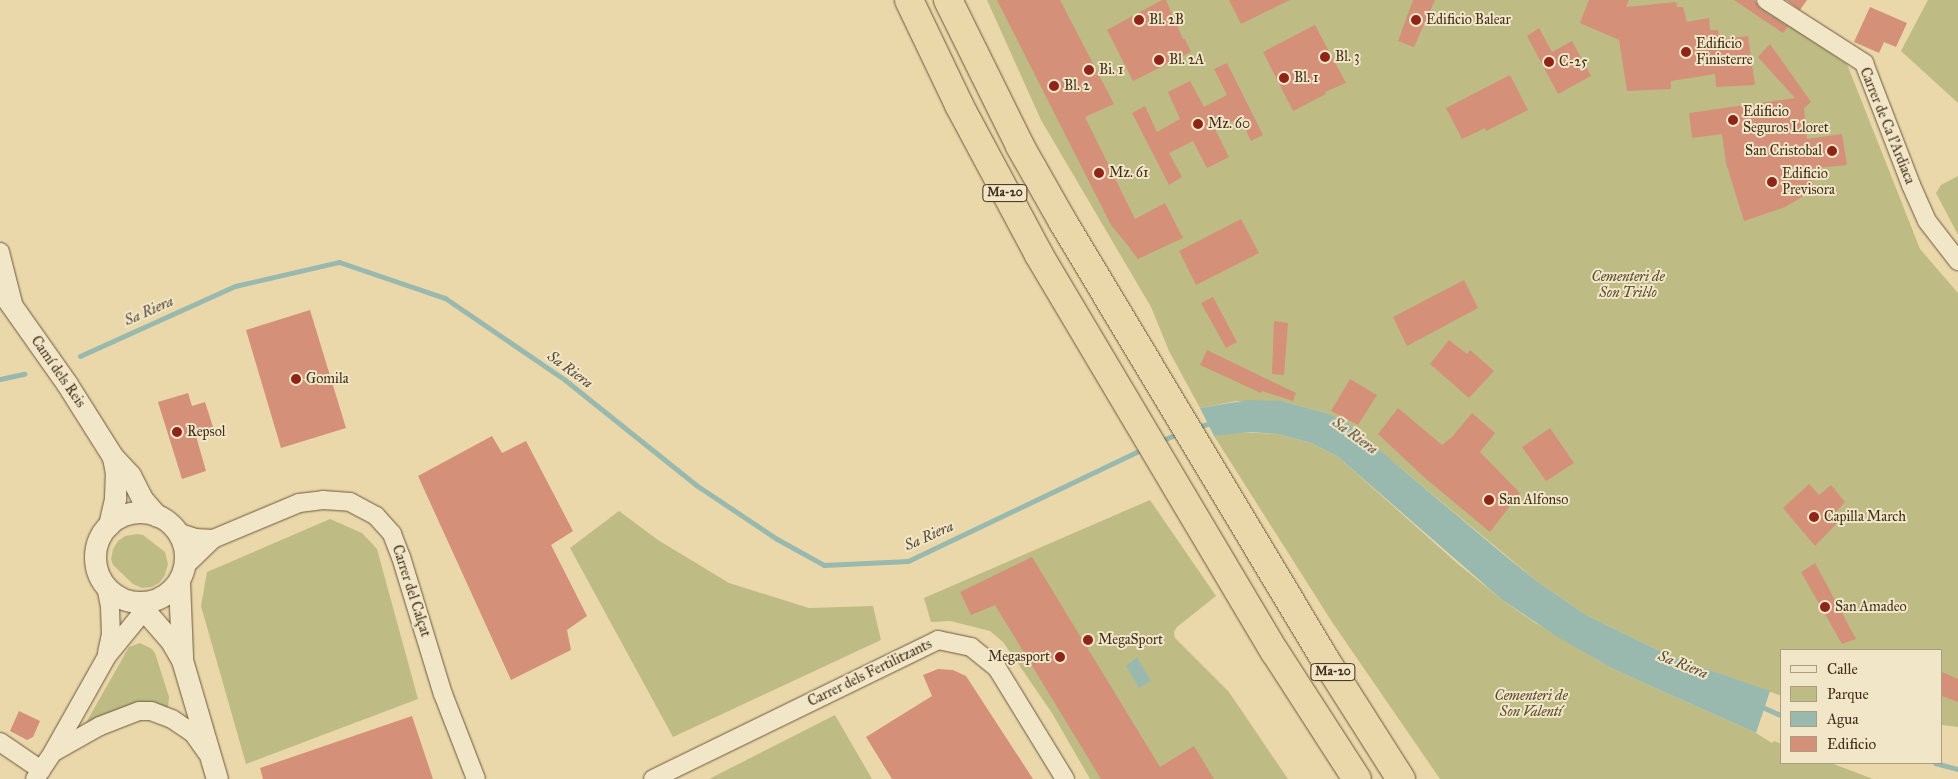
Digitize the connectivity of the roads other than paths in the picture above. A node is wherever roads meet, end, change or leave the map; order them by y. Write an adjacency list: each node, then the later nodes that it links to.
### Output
1 (909, 0): 26 (highway, Ma-20)
2 (948, 0): 22 (highway, Ma-20)
3 (1766, 0): 5 (street, Carrer de Ca l'Ardiaca)
4 (0, 252): 7 (street)
5 (1958, 261)
6 (0, 289): 7 (street, Camí dels Reis)
7 (14, 309): 8 (street, Camí dels Reis)
8 (113, 457): 9 (street); 10 (street)
9 (157, 516): 10 (street); 11 (street)
10 (109, 525): 14 (street)
11 (177, 532): 12 (street); 13 (street)
12 (214, 539): 13 (street); 23 (street, Carrer del Calçat)
13 (182, 574): 15 (street); 17 (street)
14 (106, 586): 15 (street); 16 (street)
15 (145, 604): 16 (street); 17 (street)
16 (107, 656): 19 (street)
17 (182, 660): 20 (street)
18 (0, 742): 21 (street)
19 (53, 752): 20 (street); 21 (street)
20 (214, 770)
21 (38, 774)
22 (1400, 775)
23 (476, 779)
24 (653, 779): 25 (street, Carrer dels Fertilitzants)
25 (1065, 779)
26 (1357, 779)

